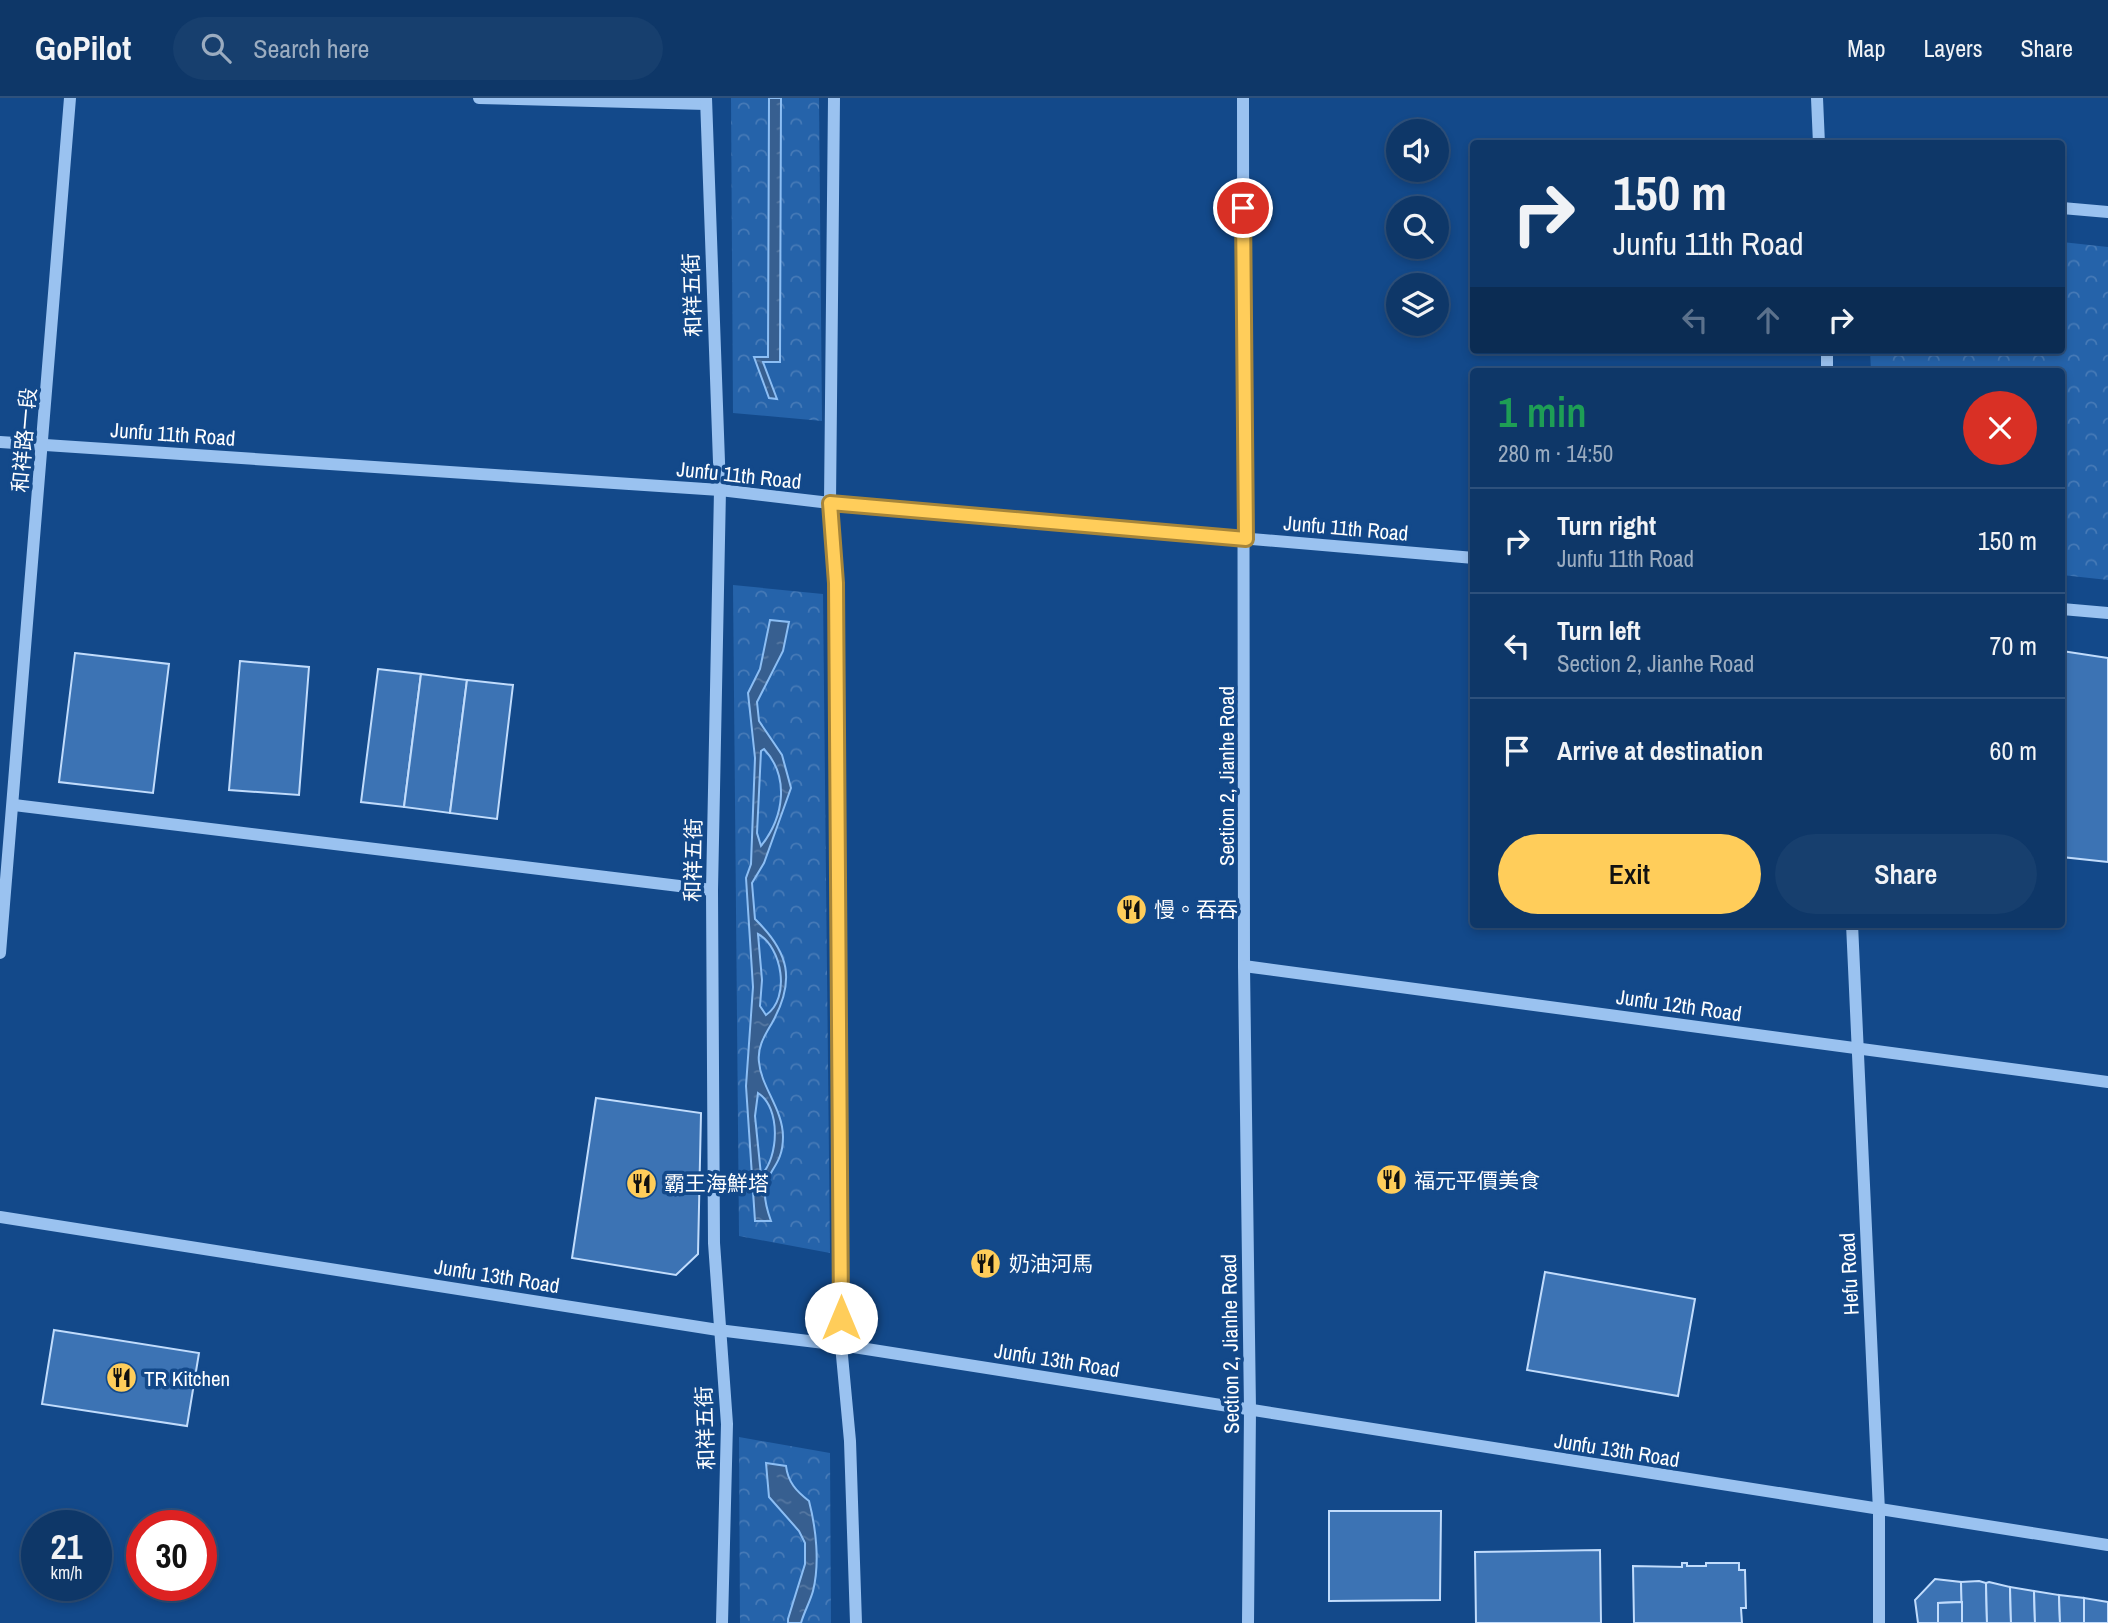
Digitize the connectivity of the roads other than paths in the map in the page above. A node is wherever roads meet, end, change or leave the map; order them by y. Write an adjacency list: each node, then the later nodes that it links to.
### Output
1 (70, 98): 11 (street, 和祥路一段)
2 (478, 98): 6 (street)
3 (834, 98): 13 (street)
4 (1243, 98): 14 (street, Section 2, Jianhe Road)
5 (1817, 98): 7 (street)
6 (706, 101): 12 (street, 和祥五街)
7 (1819, 140)
8 (2065, 208): 9 (street)
9 (2108, 212)
10 (0, 442): 11 (street, Junfu 11th Road)
11 (43, 445): 12 (street, Junfu 11th Road); 18 (street, 和祥路一段)
12 (720, 490): 13 (street, Junfu 11th Road); 19 (street, 和祥五街)
13 (830, 503): 14 (street, Junfu 11th Road); 27 (street)
14 (1246, 539): 15 (street, Junfu 11th Road); 22 (street, Section 2, Jianhe Road)
15 (1470, 558)
16 (2065, 609): 17 (street)
17 (2108, 614)
18 (13, 805): 19 (street); 21 (street, 和祥路一段)
19 (712, 890): 26 (street, 和祥五街)
20 (1852, 928): 23 (street, Hefu Road)
21 (0, 953)
22 (1244, 966): 23 (street, Junfu 12th Road); 28 (street, Section 2, Jianhe Road)
23 (1858, 1048): 24 (street, Junfu 12th Road); 29 (street, Hefu Road)
24 (2108, 1082)
25 (0, 1217): 26 (street, Junfu 13th Road)
26 (718, 1330): 27 (street, Junfu 13th Road); 31 (street, 和祥五街)
27 (841, 1345): 28 (street, Junfu 13th Road); 32 (street)
28 (1250, 1410): 29 (street, Junfu 13th Road); 33 (street, Section 2, Jianhe Road)
29 (1879, 1511): 30 (street, Junfu 13th Road); 34 (street, Hefu Road)
30 (2108, 1545)
31 (722, 1623)
32 (856, 1623)
33 (1248, 1623)
34 (1879, 1623)

